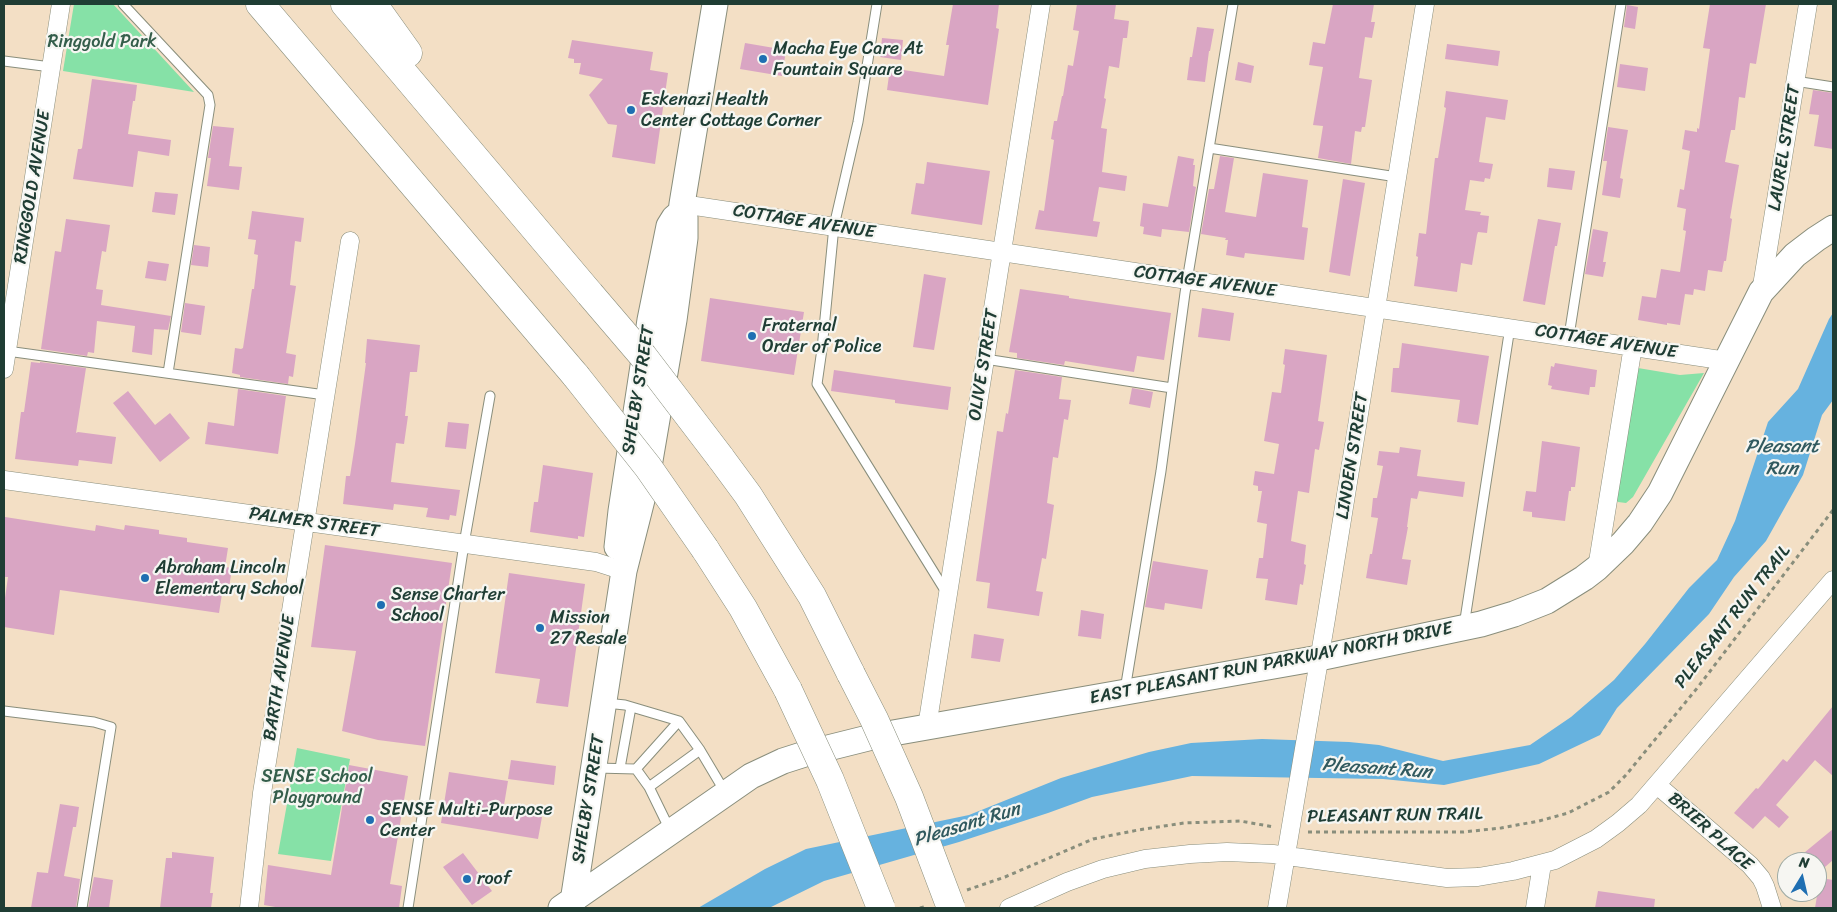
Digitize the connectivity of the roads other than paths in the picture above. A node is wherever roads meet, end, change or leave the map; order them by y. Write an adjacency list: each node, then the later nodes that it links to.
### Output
1 (61, 4): 14 (street, RINGGOLD AVENUE)
2 (123, 4): 35 (lane)
3 (260, 4): 69 (highway, bridge)
4 (345, 4): 20 (highway)
5 (373, 4): 20 (highway)
6 (715, 4): 19 (street, SHELBY STREET)
7 (877, 4): 21 (lane)
8 (1041, 4): 24 (street, OLIVE STREET)
9 (1233, 4): 17 (lane)
10 (1425, 4): 18 (street, LINDEN STREET)
11 (1621, 4): 29 (lane)
12 (1808, 4): 15 (street, LAUREL STREET)
13 (4, 61): 14 (lane)
14 (51, 67): 31 (street, RINGGOLD AVENUE)
15 (1795, 81): 16 (lane); 26 (street, LAUREL STREET)
16 (1833, 86)
17 (1209, 148): 18 (lane); 25 (lane)
18 (1397, 176): 27 (street, LINDEN STREET)
19 (682, 208): 21 (street, COTTAGE AVENUE); 43 (street, SHELBY STREET)
20 (531, 225): 64 (highway, bridge)
21 (834, 226): 24 (street, COTTAGE AVENUE); 45 (lane)
22 (1833, 228): 26 (street, EAST PLEASANT RUN PARKWAY NORTH DRIVE)
23 (350, 241): 37 (street, BARTH AVENUE)
24 (1002, 251): 25 (street, COTTAGE AVENUE); 32 (street, OLIVE STREET)
25 (1188, 279): 27 (street, COTTAGE AVENUE); 36 (lane)
26 (1761, 292): 33 (street, EAST PLEASANT RUN PARKWAY NORTH DRIVE)
27 (1377, 307): 28 (street, COTTAGE AVENUE); 47 (street, LINDEN STREET)
28 (1510, 327): 29 (street, COTTAGE AVENUE); 46 (lane)
29 (1569, 336): 30 (street, COTTAGE AVENUE)
30 (1633, 346): 33 (street, COTTAGE AVENUE); 42 (street)
31 (7, 351): 34 (street, RINGGOLD AVENUE); 35 (lane)
32 (985, 359): 36 (lane); 45 (street, OLIVE STREET)
33 (1728, 360): 42 (street, EAST PLEASANT RUN PARKWAY NORTH DRIVE)
34 (4, 369)
35 (168, 373): 37 (lane)
36 (1172, 388): 48 (lane)
37 (325, 396): 40 (street, BARTH AVENUE)
38 (490, 396): 41 (lane)
39 (4, 480): 40 (street, PALMER STREET)
40 (305, 522): 41 (street, PALMER STREET); 67 (street, BARTH AVENUE)
41 (464, 544): 43 (street, PALMER STREET); 68 (lane)
42 (1597, 568): 46 (street, EAST PLEASANT RUN PARKWAY NORTH DRIVE)
43 (624, 571): 49 (street, SHELBY STREET)
44 (1833, 580): 58 (street)
45 (948, 594): 53 (street, OLIVE STREET)
46 (1463, 627): 47 (street, EAST PLEASANT RUN PARKWAY NORTH DRIVE)
47 (1319, 658): 48 (street, EAST PLEASANT RUN PARKWAY NORTH DRIVE); 62 (street, LINDEN STREET)
48 (1125, 692): 53 (street, EAST PLEASANT RUN PARKWAY NORTH DRIVE)
49 (604, 703): 50 (lane); 55 (street, SHELBY STREET)
50 (631, 707): 52 (lane); 56 (lane)
51 (4, 711): 66 (lane)
52 (679, 721): 54 (lane); 57 (lane)
53 (927, 727): 60 (street, EAST PLEASANT RUN PARKWAY NORTH DRIVE)
54 (700, 750): 59 (lane); 60 (lane)
55 (594, 768): 56 (lane); 65 (street, SHELBY STREET)
56 (620, 768): 57 (lane)
57 (636, 769): 59 (lane)
58 (1657, 785): 63 (street); 73 (street, BRIER PLACE)
59 (649, 787): 61 (lane)
60 (726, 794): 61 (street, EAST PLEASANT RUN PARKWAY NORTH DRIVE)
61 (671, 831): 65 (street, EAST PLEASANT RUN PARKWAY NORTH DRIVE)
62 (1286, 856): 63 (street); 70 (street); 71 (street, LINDEN STREET)
63 (1542, 864): 72 (street)
64 (947, 902)
65 (569, 905)
66 (82, 908)
67 (249, 908)
68 (408, 908)
69 (881, 908)
70 (1010, 908)
71 (1277, 908)
72 (1535, 908)
73 (1772, 908)

